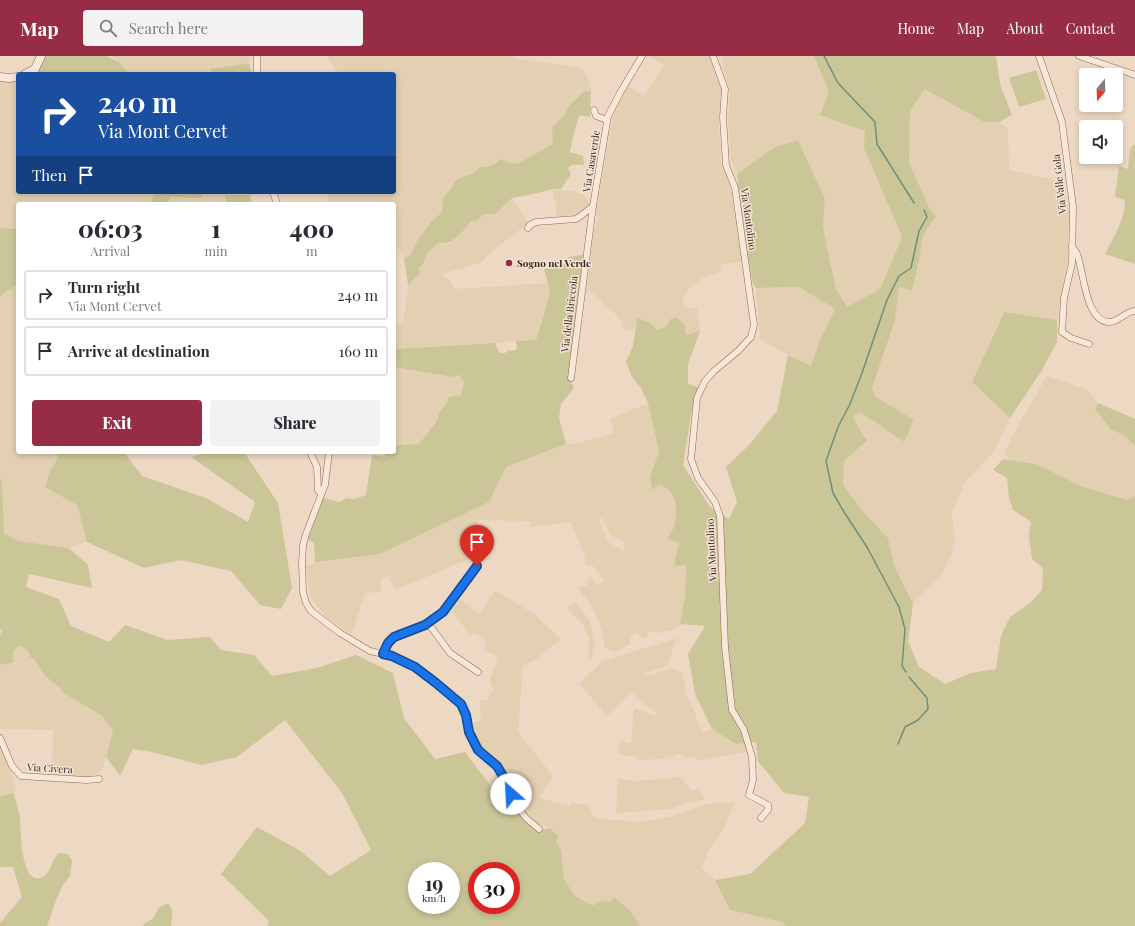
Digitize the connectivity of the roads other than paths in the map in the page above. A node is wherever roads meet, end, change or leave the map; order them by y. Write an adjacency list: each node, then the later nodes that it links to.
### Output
1 (41, 56): 8 (street)
2 (256, 56): 9 (street)
3 (642, 56): 14 (street, Via Casaverde)
4 (713, 56): 30 (street, Via Montolino)
5 (1039, 56): 17 (street, Via Valle Gola)
6 (1079, 56): 7 (street)
7 (1097, 59): 10 (street)
8 (29, 72)
9 (257, 72)
10 (1135, 75)
11 (0, 77): 12 (street)
12 (16, 77)
13 (594, 110): 14 (street)
14 (607, 120): 15 (street, Via Casaverde)
15 (593, 206): 16 (street, Via Casaverde); 20 (street, Via della Briccola)
16 (528, 228)
17 (1072, 246): 18 (street); 19 (street, Via Valle Gola)
18 (1135, 311)
19 (1089, 344)
20 (571, 378)
21 (311, 454): 23 (street)
22 (329, 454): 23 (street)
23 (321, 494): 26 (street)
24 (477, 566): 25 (street)
25 (425, 625): 26 (street); 27 (street)
26 (383, 654): 31 (street)
27 (478, 672)
28 (0, 738): 29 (street, Via Civera)
29 (99, 779)
30 (761, 818)
31 (539, 829)

